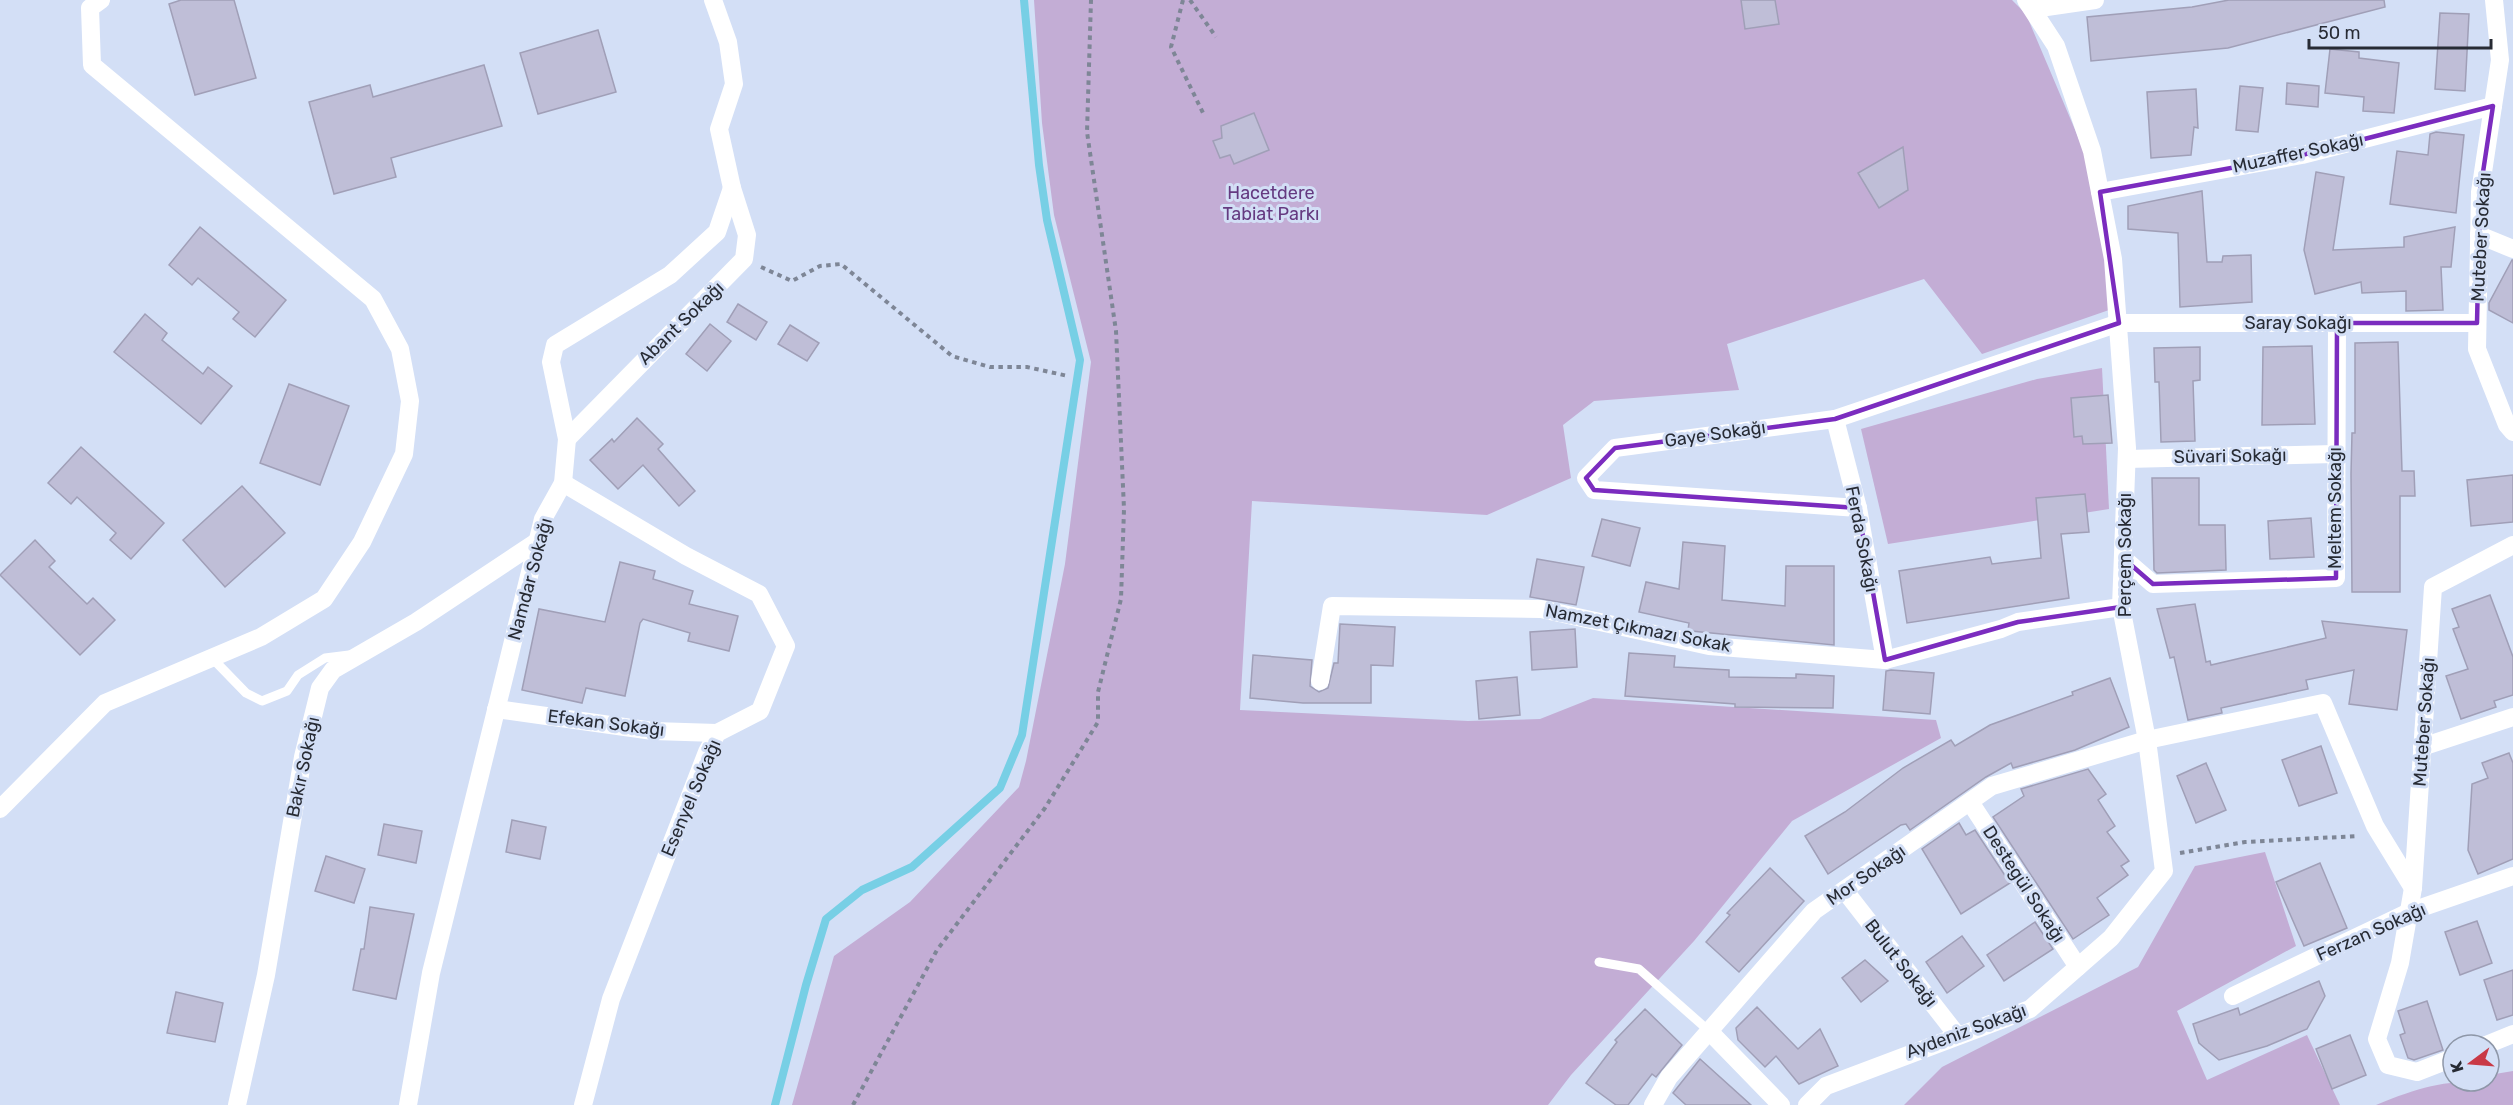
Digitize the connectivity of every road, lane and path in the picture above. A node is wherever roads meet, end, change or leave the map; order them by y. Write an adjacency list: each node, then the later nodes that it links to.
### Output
1 (101, 0): 34 (street)
2 (712, 0): 13 (street)
3 (1091, 0): 59 (path)
4 (1183, 0): 12 (path)
5 (1190, 0): 9 (path)
6 (2095, 0): 8 (street)
7 (2494, 0): 10 (street, Muteber Sokağı)
8 (2030, 4): 14 (street, Perçem Sokağı)
9 (1216, 38)
10 (2507, 57): 11 (street, Muteber Sokağı)
11 (2493, 106): 14 (street, Muzaffer Sokağı); 15 (street, Muteber Sokağı)
12 (1204, 116)
13 (732, 188): 17 (street); 24 (street, Namdar Sokağı)
14 (2100, 192): 18 (street, Perçem Sokağı)
15 (2479, 235): 16 (street); 20 (street, Muteber Sokağı)
16 (2513, 249)
17 (744, 259): 21 (path); 24 (street, Abant Sokağı)
18 (2119, 323): 19 (street, Saray Sokağı); 22 (street, Gaye Sokağı); 26 (street, Perçem Sokağı)
19 (2337, 323): 20 (street, Saray Sokağı); 25 (street, Meltem Sokağı)
20 (2478, 323): 23 (street, Muteber Sokağı)
21 (1068, 376)
22 (1835, 419): 28 (street, Ferda Sokağı); 28 (street, Gaye Sokağı)
23 (2513, 432)
24 (567, 439): 27 (street, Namdar Sokağı)
25 (2334, 454): 26 (street, Süvari Sokağı); 31 (street, Meltem Sokağı)
26 (2127, 459): 31 (street, Perçem Sokağı)
27 (564, 483): 29 (street, Namdar Sokağı); 39 (street, Esenyel Sokağı)
28 (1858, 508): 35 (street, Ferda Sokağı)
29 (538, 541): 33 (street, Bakır Sokağı); 37 (street, Namdar Sokağı)
30 (2513, 545): 41 (street, Muteber Sokağı)
31 (2123, 558): 32 (street, Perçem Sokağı)
32 (2121, 607): 35 (street, Namzet Çıkmazı Sokak); 40 (street, Perçem Sokağı)
33 (357, 654): 34 (lane); 56 (street, Bakır Sokağı)
34 (212, 658): 43 (street)
35 (1885, 660): 36 (street, Namzet Çıkmazı Sokak)
36 (1320, 681)
37 (496, 709): 39 (street, Efekan Sokağı); 57 (street, Namdar Sokağı)
38 (2513, 717): 41 (street)
39 (717, 734): 58 (street, Esenyel Sokağı)
40 (2147, 740): 42 (street, Mor Sokağı); 44 (street); 45 (street, Aydeniz Sokağı)
41 (2422, 747): 47 (street, Muteber Sokağı)
42 (1970, 802): 48 (street, Mor Sokağı); 51 (street, Destegül Sokağı)
43 (0, 809)
44 (2381, 835): 45 (path); 47 (street)
45 (2162, 856): 51 (street, Aydeniz Sokağı)
46 (2513, 876): 49 (street, Ferzan Sokağı)
47 (2413, 888): 49 (street, Muteber Sokağı)
48 (1845, 891): 53 (street, Mor Sokağı); 54 (street, Bulut Sokağı)
49 (2409, 912): 52 (street, Ferzan Sokağı); 55 (street, Muteber Sokağı)
50 (1599, 962): 53 (lane)
51 (2078, 967): 54 (street, Aydeniz Sokağı)
52 (2232, 996)
53 (1709, 1031): 60 (street, Mor Sokağı); 61 (street)
54 (1957, 1035): 62 (street, Aydeniz Sokağı)
55 (2441, 1063)
56 (237, 1105)
57 (408, 1105)
58 (583, 1105)
59 (853, 1105)
60 (1653, 1105)
61 (1781, 1105)
62 (1807, 1105)

